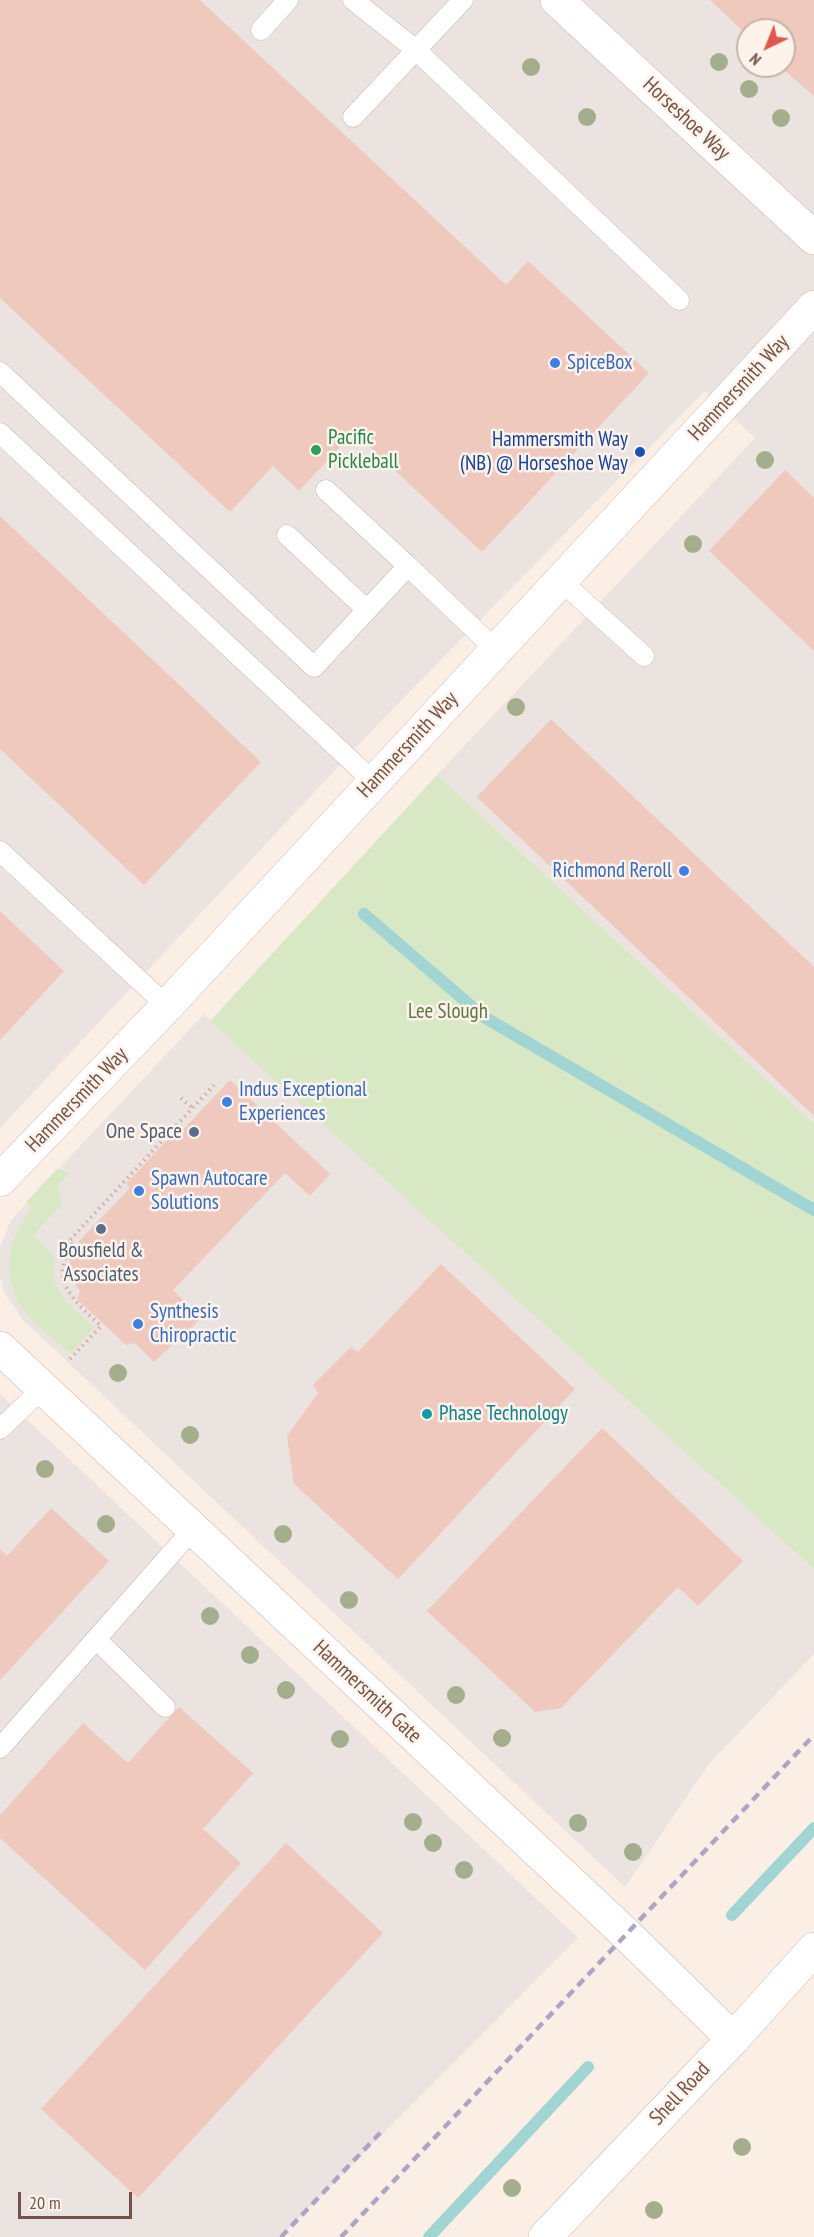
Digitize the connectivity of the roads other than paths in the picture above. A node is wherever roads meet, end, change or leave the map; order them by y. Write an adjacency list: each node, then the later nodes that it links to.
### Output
1 (288, 0): 5 (lane)
2 (353, 0): 6 (lane)
3 (463, 0): 6 (lane)
4 (557, 0): 8 (street, Horseshoe Way)
5 (261, 30)
6 (416, 50): 7 (lane); 9 (lane)
7 (353, 117)
8 (814, 238)
9 (679, 300)
10 (814, 307): 16 (street, Hammersmith Way)
11 (0, 372): 17 (lane)
12 (0, 433): 20 (lane)
13 (326, 490): 15 (lane)
14 (287, 535): 17 (lane)
15 (408, 566): 17 (lane); 18 (lane)
16 (561, 581): 18 (street, Hammersmith Way); 19 (lane)
17 (367, 610)
18 (496, 650): 20 (street, Hammersmith Way)
19 (644, 656)
20 (374, 782): 22 (street, Hammersmith Way)
21 (0, 851): 22 (lane)
22 (167, 1006): 23 (street, Hammersmith Way)
23 (0, 1180)
24 (0, 1348): 25 (street, Hammersmith Gate)
25 (43, 1388): 26 (lane); 27 (street, Hammersmith Gate)
26 (0, 1429)
27 (194, 1529): 28 (lane); 32 (street, Hammersmith Gate)
28 (96, 1639): 29 (lane); 30 (lane)
29 (165, 1707)
30 (0, 1748)
31 (814, 1949): 32 (street, Shell Road)
32 (733, 2038): 33 (street, Shell Road)
33 (545, 2237)

